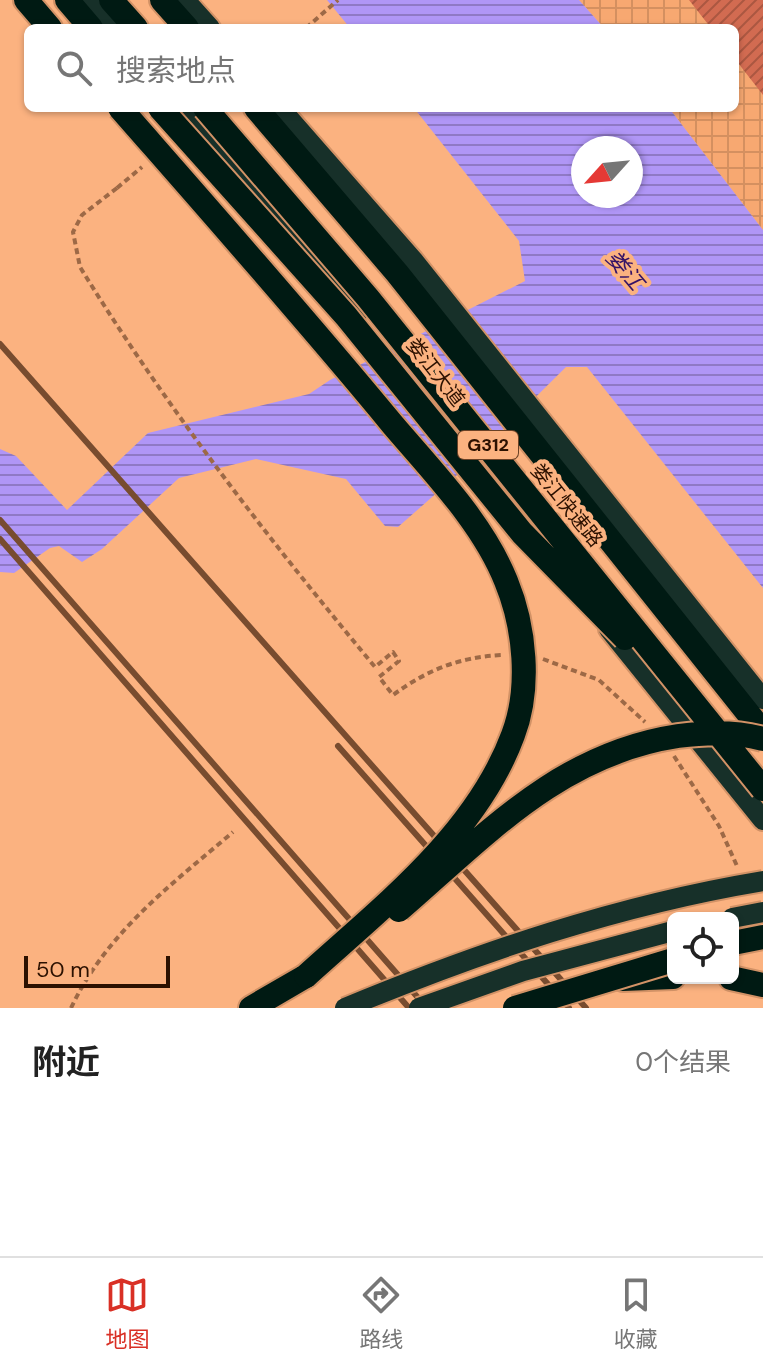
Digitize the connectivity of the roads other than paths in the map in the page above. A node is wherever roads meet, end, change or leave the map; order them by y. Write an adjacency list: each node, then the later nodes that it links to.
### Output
1 (26, 0): 7 (highway)
2 (67, 0): 8 (highway)
3 (90, 0): 9 (main road)
4 (111, 0): 10 (highway)
5 (162, 0): 11 (highway)
6 (185, 0): 12 (main road)
7 (47, 24)
8 (88, 24)
9 (111, 24)
10 (132, 24)
11 (183, 24)
12 (206, 24)
13 (124, 112): 32 (highway, bridge)
14 (164, 112): 21 (highway, bridge)
15 (187, 112): 24 (main road, 娄江大道 / G312)
16 (208, 112): 21 (highway, 娄江快速路 / G312, bridge)
17 (259, 112): 20 (highway, 娄江快速路 / G312)
18 (283, 112): 19 (main road, G312)
19 (763, 699)
20 (763, 732)
21 (719, 735): 23 (highway, 娄江快速路 / G312, bridge)
22 (763, 739): 32 (highway, bridge)
23 (763, 789)
24 (763, 820)
25 (763, 881): 38 (main road, bridge)
26 (763, 912): 27 (main road, bridge)
27 (739, 917)
28 (667, 933): 39 (main road, bridge)
29 (763, 937): 30 (highway, bridge)
30 (739, 942)
31 (667, 962): 34 (highway, bridge)
32 (306, 976): 37 (highway)
33 (667, 977): 34 (highway, bridge)
34 (608, 980): 40 (highway, bridge)
35 (739, 980): 36 (highway)
36 (763, 985)
37 (251, 1008)
38 (345, 1008)
39 (419, 1008)
40 (515, 1008)

